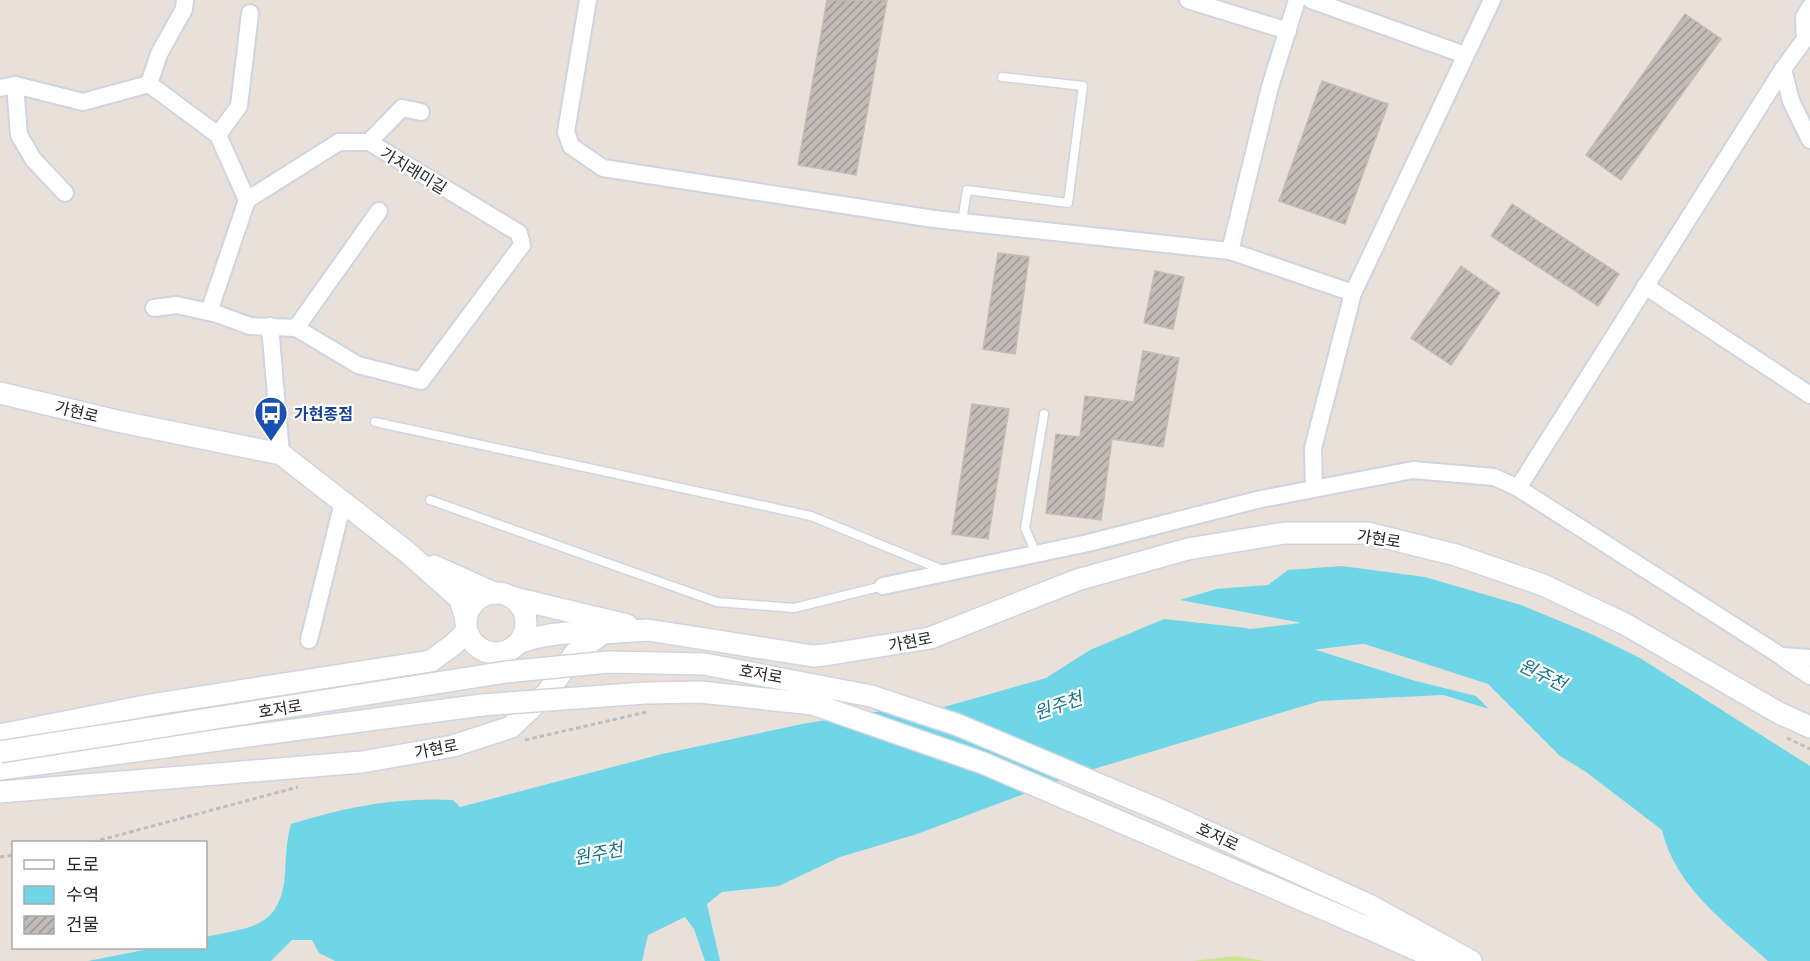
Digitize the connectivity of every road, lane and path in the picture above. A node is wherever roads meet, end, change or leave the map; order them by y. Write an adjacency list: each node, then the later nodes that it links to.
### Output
1 (185, 0): 13 (street)
2 (588, 0): 22 (street)
3 (1188, 0): 9 (street)
4 (1297, 0): 9 (street)
5 (1311, 0): 10 (street)
6 (1492, 0): 10 (street)
7 (1810, 7): 11 (street)
8 (250, 13): 16 (street)
9 (1288, 31): 23 (street)
10 (1465, 55): 25 (street)
11 (1784, 69): 17 (street); 24 (street)
12 (1002, 77): 22 (lane)
13 (149, 84): 14 (street); 16 (street)
14 (8, 86): 19 (street)
15 (422, 112): 18 (street)
16 (218, 135): 20 (street)
17 (1810, 140)
18 (369, 142): 20 (street, 가치래미길); 29 (street, 가치래미길)
19 (65, 193)
20 (247, 200): 27 (street)
21 (380, 211): 29 (street)
22 (962, 222): 23 (street)
23 (1230, 251): 25 (street)
24 (1646, 286): 31 (street); 36 (street)
25 (1353, 293): 35 (street)
26 (154, 308): 27 (street, 가치래미길)
27 (209, 312): 28 (street, 가치래미길)
28 (270, 326): 29 (street, 가치래미길); 34 (street)
29 (296, 328)
30 (0, 393): 34 (street, 가현로)
31 (1810, 395)
32 (1044, 414): 40 (lane)
33 (375, 422): 41 (lane)
34 (281, 454): 38 (street, 가현로)
35 (1314, 488): 36 (street); 40 (street)
36 (1518, 488): 49 (street)
37 (430, 500): 42 (lane)
38 (343, 502): 39 (street, 가현로); 47 (street)
39 (407, 552): 43 (street); 44 (street)
40 (1036, 553): 41 (street)
41 (945, 571): 42 (street)
42 (883, 586)
43 (504, 595): 44 (street); 45 (street); 48 (street)
44 (467, 626): 48 (street); 55 (street)
45 (648, 630): 46 (street, 가현로); 53 (street, 가현로)
46 (603, 633): 48 (street); 61 (street, 가현로)
47 (309, 640)
48 (519, 642)
49 (1781, 656): 50 (street); 51 (street)
50 (1810, 658)
51 (1810, 676)
52 (648, 712): 56 (path)
53 (1810, 727)
54 (1779, 733): 57 (path)
55 (0, 735)
56 (520, 741)
57 (1810, 749)
58 (0, 752): 64 (street, 호저로, bridge)
59 (0, 769): 63 (street, 호저로, bridge)
60 (300, 787): 62 (path)
61 (0, 792)
62 (100, 841)
63 (1442, 961)
64 (1471, 961)

